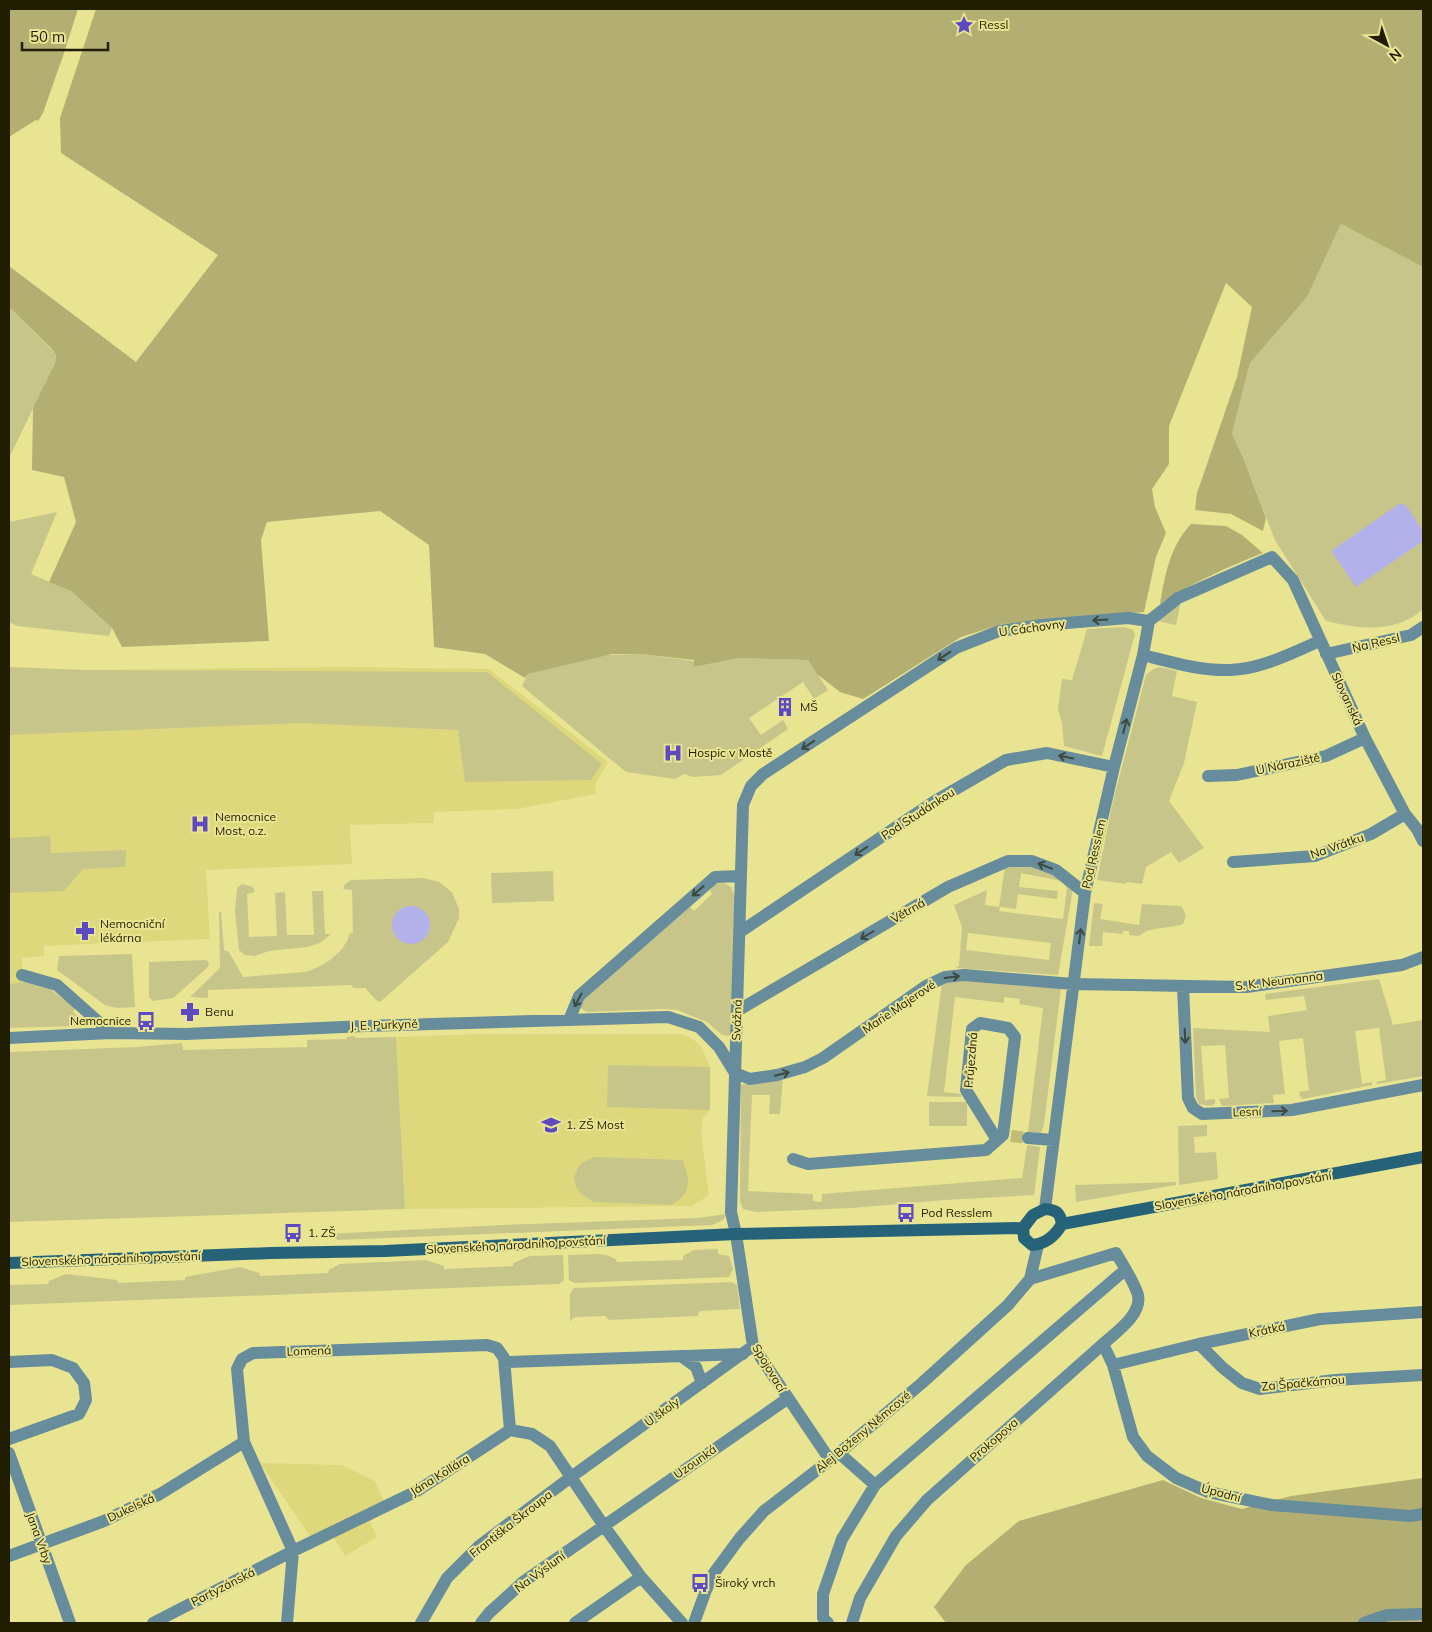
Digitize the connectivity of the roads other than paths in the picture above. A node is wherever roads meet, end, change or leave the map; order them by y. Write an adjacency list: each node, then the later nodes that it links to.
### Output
1 (1149, 621): 3 (street, Slovanská); 5 (street, Pod Resslem); 9 (street, U Cáchovny, one-way to 9)
2 (1423, 627): 4 (street, Na Ressl)
3 (1320, 641): 4 (street, Slovanská); 5 (street)
4 (1326, 654): 6 (street, Slovanská)
5 (1143, 655): 7 (street, Pod Resslem, one-way to 5)
6 (1366, 738): 8 (street, U Náraziště); 10 (street, Slovanská)
7 (1114, 766): 15 (street, Pod Resslem); 16 (street, Pod Studánkou, one-way to 16)
8 (1208, 776)
9 (743, 805): 14 (street, Svážná)
10 (1405, 814): 11 (street, Slovanská); 13 (street, Na Vrátku)
11 (1420, 827): 12 (street, Slovanská)
12 (1423, 841)
13 (1233, 862)
14 (741, 876): 16 (street, Svážná); 22 (street, one-way to 22)
15 (1085, 893): 19 (street, Pod Resslem, one-way to 15); 21 (street, Větrná, one-way to 21)
16 (740, 932): 21 (street, Svážná)
17 (1423, 957): 20 (street, S. K. Neumanna)
18 (22, 976): 23 (street)
19 (1073, 984): 20 (street, S. K. Neumanna); 25 (street, Marie Majerové, one-way to 19); 29 (street, Pod Resslem)
20 (1183, 987): 26 (street, Lesní, one-way to 26)
21 (737, 1011): 25 (street, Svážná)
22 (569, 1020): 23 (street, J. E. Purkyně); 25 (street, J. E. Purkyně)
23 (111, 1033): 24 (street, J. E. Purkyně)
24 (9, 1038)
25 (735, 1073): 35 (street, Svážná)
26 (1423, 1085)
27 (1004, 1137): 27 (street, Průjezdná); 31 (street)
28 (1028, 1138): 29 (street)
29 (1053, 1140): 32 (street, Pod Resslem)
30 (1423, 1157): 33 (street, Slovenského národního povstání)
31 (793, 1159)
32 (1045, 1209): 33 (street); 34 (street)
33 (1062, 1224): 36 (street)
34 (1023, 1228): 35 (street, Slovenského národního povstání); 36 (street)
35 (736, 1234): 37 (street, Slovenského národního povstání); 43 (street, Spojovací)
36 (1038, 1245): 39 (street, Alej Boženy Němcové)
37 (9, 1263)
38 (1126, 1270): 39 (street, Prokopova); 41 (street, Prokopova); 57 (street)
39 (1030, 1279): 55 (street, Alej Boženy Němcové)
40 (1423, 1312): 42 (street, Krátká)
41 (1103, 1344): 47 (street, Úpadní); 74 (street, Prokopova)
42 (1199, 1344): 47 (street, Krátká); 48 (street, Za Špačkárnou)
43 (748, 1350): 44 (street); 49 (street, U školy); 50 (street, Spojovací)
44 (681, 1356): 46 (street); 49 (street)
45 (9, 1362): 52 (street)
46 (505, 1362): 51 (street); 53 (street, Lomená)
47 (1113, 1365): 58 (street, Úpadní)
48 (1423, 1376)
49 (702, 1383): 56 (street, U školy)
50 (787, 1399): 55 (street, Spojovací); 59 (street, Uzounká)
51 (510, 1430): 56 (street); 61 (street, Jána Kollára)
52 (9, 1439)
53 (244, 1442): 60 (street, Dukelská); 61 (street, Lomená)
54 (9, 1453): 60 (street, Jana Vrby)
55 (835, 1457): 57 (street); 72 (street, Alej Boženy Němcové)
56 (571, 1477): 59 (street); 68 (street, Františka Škroupa)
57 (875, 1485): 73 (street)
58 (1423, 1514)
59 (604, 1526): 63 (street); 69 (street, Na Výsluní)
60 (41, 1544): 62 (street, Dukelská); 65 (street, Jana Vrby)
61 (293, 1551): 66 (street, Partyzánská); 67 (street)
62 (9, 1556)
63 (641, 1577): 70 (street); 71 (street)
64 (1423, 1614): 75 (street)
65 (70, 1623)
66 (153, 1623)
67 (287, 1623)
68 (421, 1623)
69 (481, 1623)
70 (575, 1623)
71 (682, 1623)
72 (694, 1623)
73 (828, 1623)
74 (852, 1623)
75 (1364, 1623)

